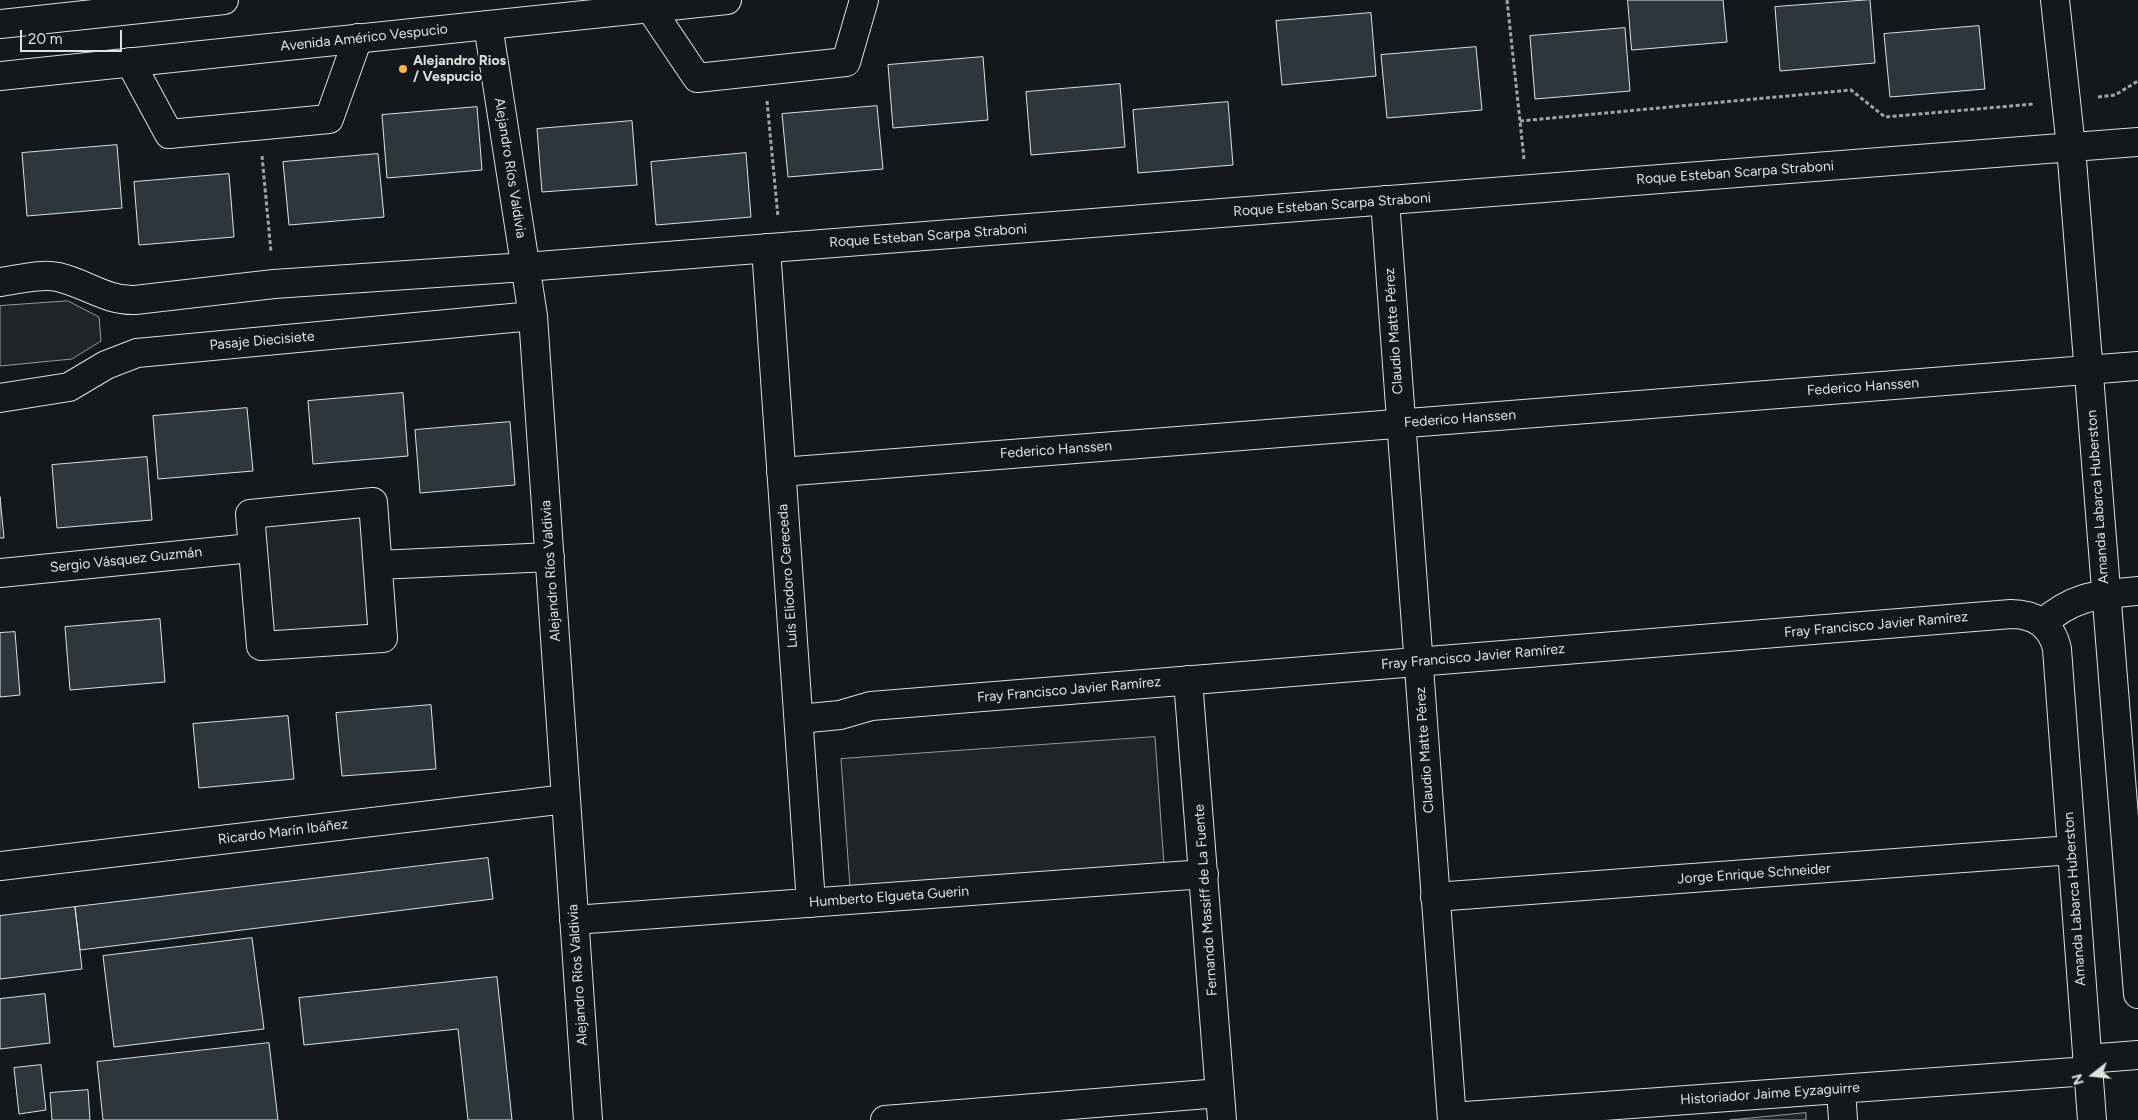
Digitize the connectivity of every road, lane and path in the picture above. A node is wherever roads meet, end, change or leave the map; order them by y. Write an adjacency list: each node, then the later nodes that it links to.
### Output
1 (224, 0): 7 (main road)
2 (727, 0): 6 (main road, Avenida Américo Vespucio)
3 (864, 0): 11 (main road)
4 (1507, 0): 15 (path)
5 (2055, 0): 14 (main road, Amanda Labarca Huberston)
6 (650, 8): 8 (main road, Avenida Américo Vespucio); 11 (main road)
7 (0, 24)
8 (488, 25): 9 (main road, Avenida Américo Vespucio); 22 (main road, Alejandro Ríos Valdivia)
9 (358, 38): 10 (main road, Avenida Américo Vespucio); 16 (main road)
10 (130, 62): 12 (main road, Avenida Américo Vespucio); 16 (main road)
11 (764, 71): 21 (path)
12 (0, 76)
13 (2138, 81): 14 (path)
14 (2066, 101): 15 (path); 18 (main road, Amanda Labarca Huberston)
15 (1520, 120): 19 (path)
16 (260, 126): 24 (path)
17 (2138, 142): 18 (main road, Roque Esteban Scarpa Straboni)
18 (2071, 147): 19 (main road, Roque Esteban Scarpa Straboni); 27 (main road, Amanda Labarca Huberston)
19 (1528, 189): 20 (main road, Roque Esteban Scarpa Straboni)
20 (1385, 200): 21 (main road, Roque Esteban Scarpa Straboni); 29 (main road, Claudio Matte Pérez)
21 (773, 248): 22 (main road, Roque Esteban Scarpa Straboni); 30 (main road, Luís Eliodoro Cereceda)
22 (525, 267): 24 (main road); 25 (main road, Alejandro Ríos Valdivia)
23 (0, 282): 24 (main road)
24 (274, 284)
25 (533, 316): 28 (main road, Pasaje Diecisiete); 32 (main road, Alejandro Ríos Valdivia)
26 (2138, 366): 27 (main road, Federico Hanssen)
27 (2088, 370): 29 (main road, Federico Hanssen); 36 (main road, Amanda Labarca Huberston)
28 (0, 398)
29 (1400, 424): 30 (main road, Federico Hanssen); 38 (main road, Claudio Matte Pérez)
30 (781, 472): 40 (main road, Luís Eliodoro Cereceda)
31 (251, 548): 33 (main road); 33 (main road); 34 (main road, Sergio Vásquez Guzmán)
32 (550, 557): 33 (main road); 41 (main road, Alejandro Ríos Valdivia)
33 (378, 566)
34 (0, 572)
35 (2138, 591): 36 (main road)
36 (2106, 594): 37 (main road); 48 (main road, Amanda Labarca Huberston)
37 (2043, 623): 38 (main road, Fray Francisco Javier Ramírez); 42 (main road, Amanda Labarca Huberston)
38 (1418, 662): 39 (main road, Fray Francisco Javier Ramírez); 45 (main road, Claudio Matte Pérez)
39 (1188, 680): 40 (main road, Fray Francisco Javier Ramírez); 44 (main road, Fernando Massiff de La Fuente)
40 (799, 719): 46 (main road, Luís Eliodoro Cereceda)
41 (566, 799): 43 (main road, Ricardo Marín Ibáñez); 47 (main road, Alejandro Ríos Valdivia)
42 (2072, 850): 45 (main road, Jorge Enrique Schneider); 50 (main road, Amanda Labarca Huberston)
43 (0, 866)
44 (1204, 874): 46 (main road, Humberto Elgueta Guerin); 52 (main road, Fernando Massiff de La Fuente)
45 (1435, 897): 53 (main road, Claudio Matte Pérez)
46 (811, 903): 47 (main road, Humberto Elgueta Guerin)
47 (574, 920): 54 (main road, Alejandro Ríos Valdivia)
48 (2138, 994)
49 (2138, 1055): 50 (main road, Historiador Jaime Eyzaguirre)
50 (2088, 1065): 51 (main road, Historiador Jaime Eyzaguirre); 57 (main road, Amanda Labarca Huberston)
51 (1841, 1089): 53 (main road, Historiador Jaime Eyzaguirre); 56 (main road)
52 (1221, 1107): 55 (main road)
53 (1452, 1118)
54 (588, 1120)
55 (885, 1120)
56 (1843, 1120)
57 (2092, 1120)

